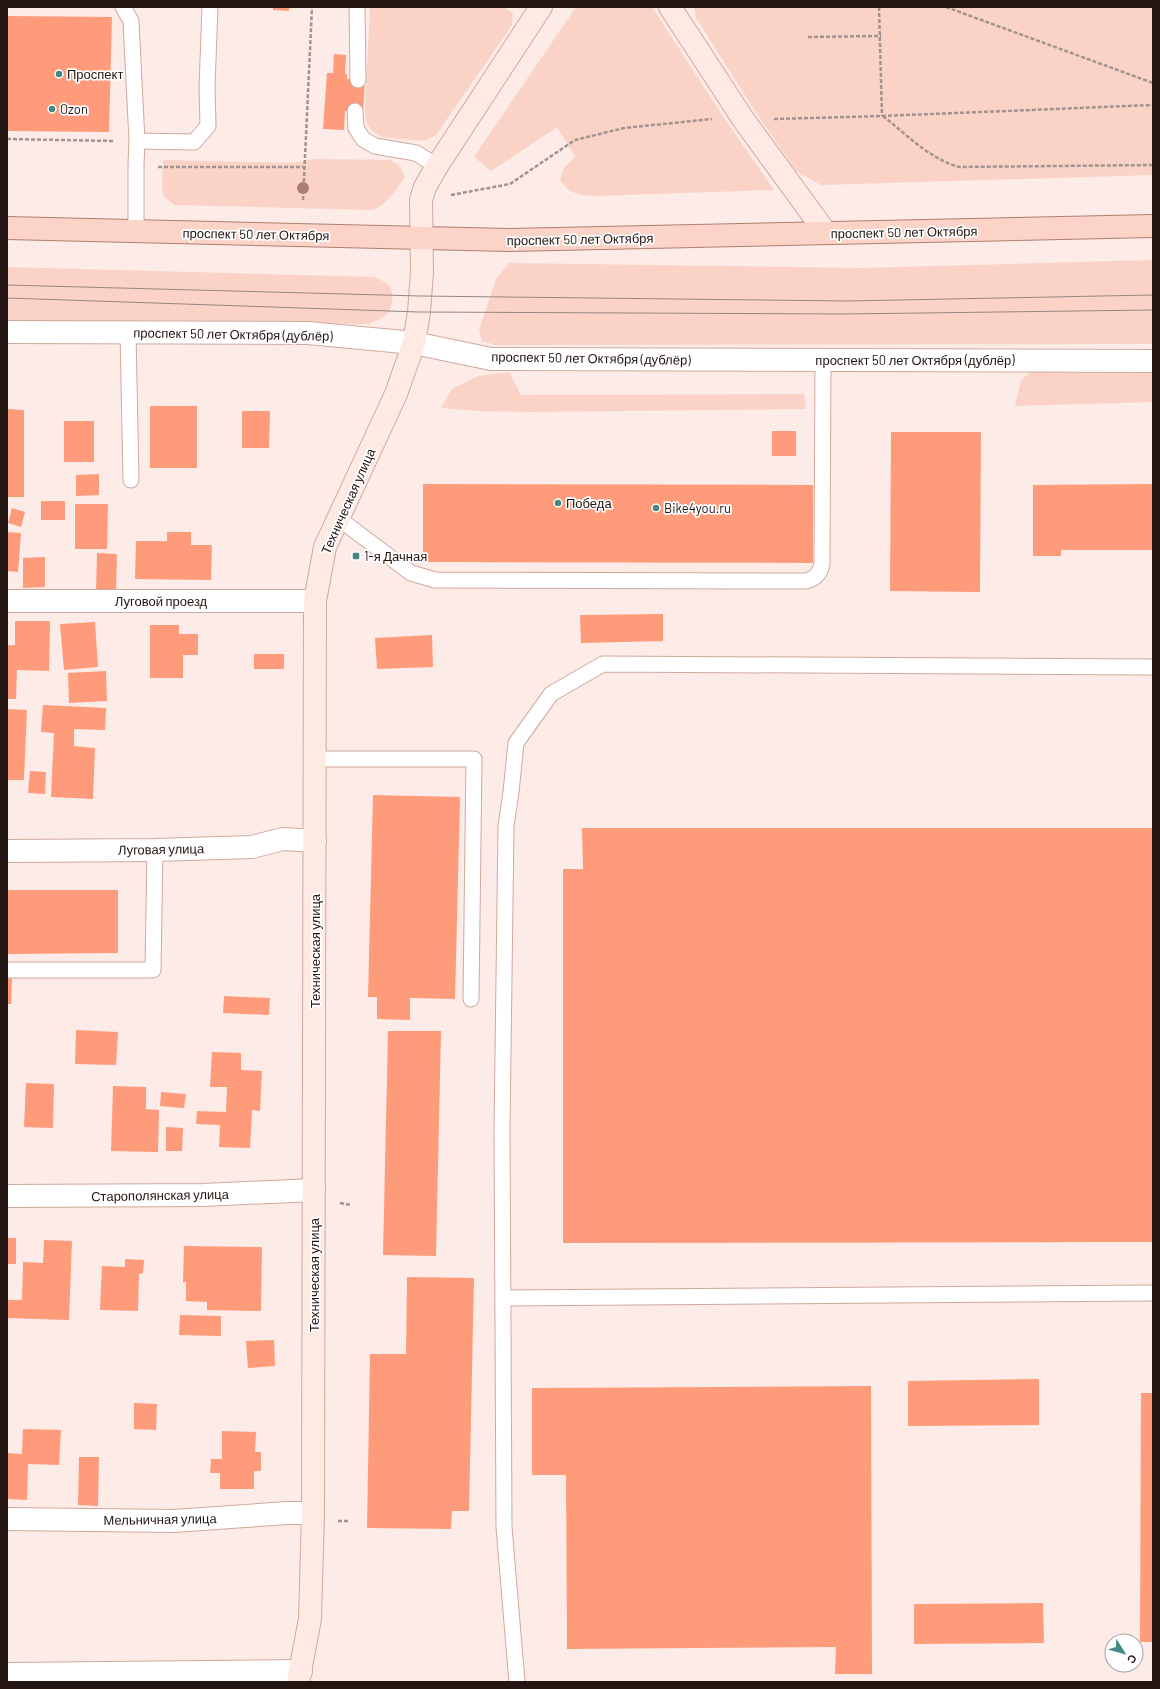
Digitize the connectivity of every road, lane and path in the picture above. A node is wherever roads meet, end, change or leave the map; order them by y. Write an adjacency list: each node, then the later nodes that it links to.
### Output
1 (123, 7): 19 (lane)
2 (210, 7): 19 (lane)
3 (312, 7): 23 (path)
4 (357, 7): 11 (lane)
5 (541, 7): 22 (main road, Техническая улица)
6 (670, 7): 29 (main road)
7 (880, 7): 9 (path)
8 (946, 7): 12 (path)
9 (881, 36): 10 (path); 15 (path)
10 (808, 37)
11 (358, 80)
12 (1153, 83)
13 (1153, 105): 15 (path)
14 (355, 111): 22 (lane)
15 (882, 116): 17 (path); 21 (path)
16 (717, 119): 24 (path)
17 (772, 119)
18 (7, 139): 19 (path)
19 (137, 141): 20 (lane)
20 (136, 165): 23 (path); 28 (lane)
21 (1153, 165)
22 (437, 166): 30 (main road, Техническая улица)
23 (304, 168): 25 (path)
24 (449, 196)
25 (303, 200)
26 (1153, 226): 29 (main road, проспект 50 лет Октября)
27 (7, 228): 28 (main road, проспект 50 лет Октября)
28 (136, 231): 30 (main road, проспект 50 лет Октября)
29 (826, 233): 30 (main road, проспект 50 лет Октября)
30 (422, 238): 33 (main road, Техническая улица)
31 (7, 332): 32 (street, проспект 50 лет Октября (дублёр))
32 (128, 333): 33 (street, проспект 50 лет Октября (дублёр)); 36 (lane)
33 (414, 343): 34 (street, проспект 50 лет Октября (дублёр)); 37 (main road, Техническая улица)
34 (823, 360): 35 (street, проспект 50 лет Октября (дублёр)); 37 (lane)
35 (1153, 361)
36 (131, 480)
37 (338, 518): 39 (main road, Техническая улица)
38 (7, 601): 39 (street, Луговой проезд)
39 (315, 601): 41 (main road, Техническая улица)
40 (1153, 667): 50 (lane)
41 (315, 759): 42 (main road, Техническая улица); 46 (lane)
42 (315, 841): 43 (street, Луговая улица); 47 (main road, Техническая улица)
43 (154, 850): 44 (street, Луговая улица); 45 (lane)
44 (7, 851)
45 (7, 970)
46 (471, 999)
47 (314, 1190): 48 (street, Старополянская улица); 51 (main road, Техническая улица)
48 (7, 1196)
49 (1153, 1293): 50 (lane)
50 (503, 1298): 55 (lane)
51 (313, 1513): 52 (street, Мельничная улица); 54 (main road, Техническая улица)
52 (7, 1519)
53 (7, 1674): 54 (street)
54 (299, 1676)
55 (517, 1682)

